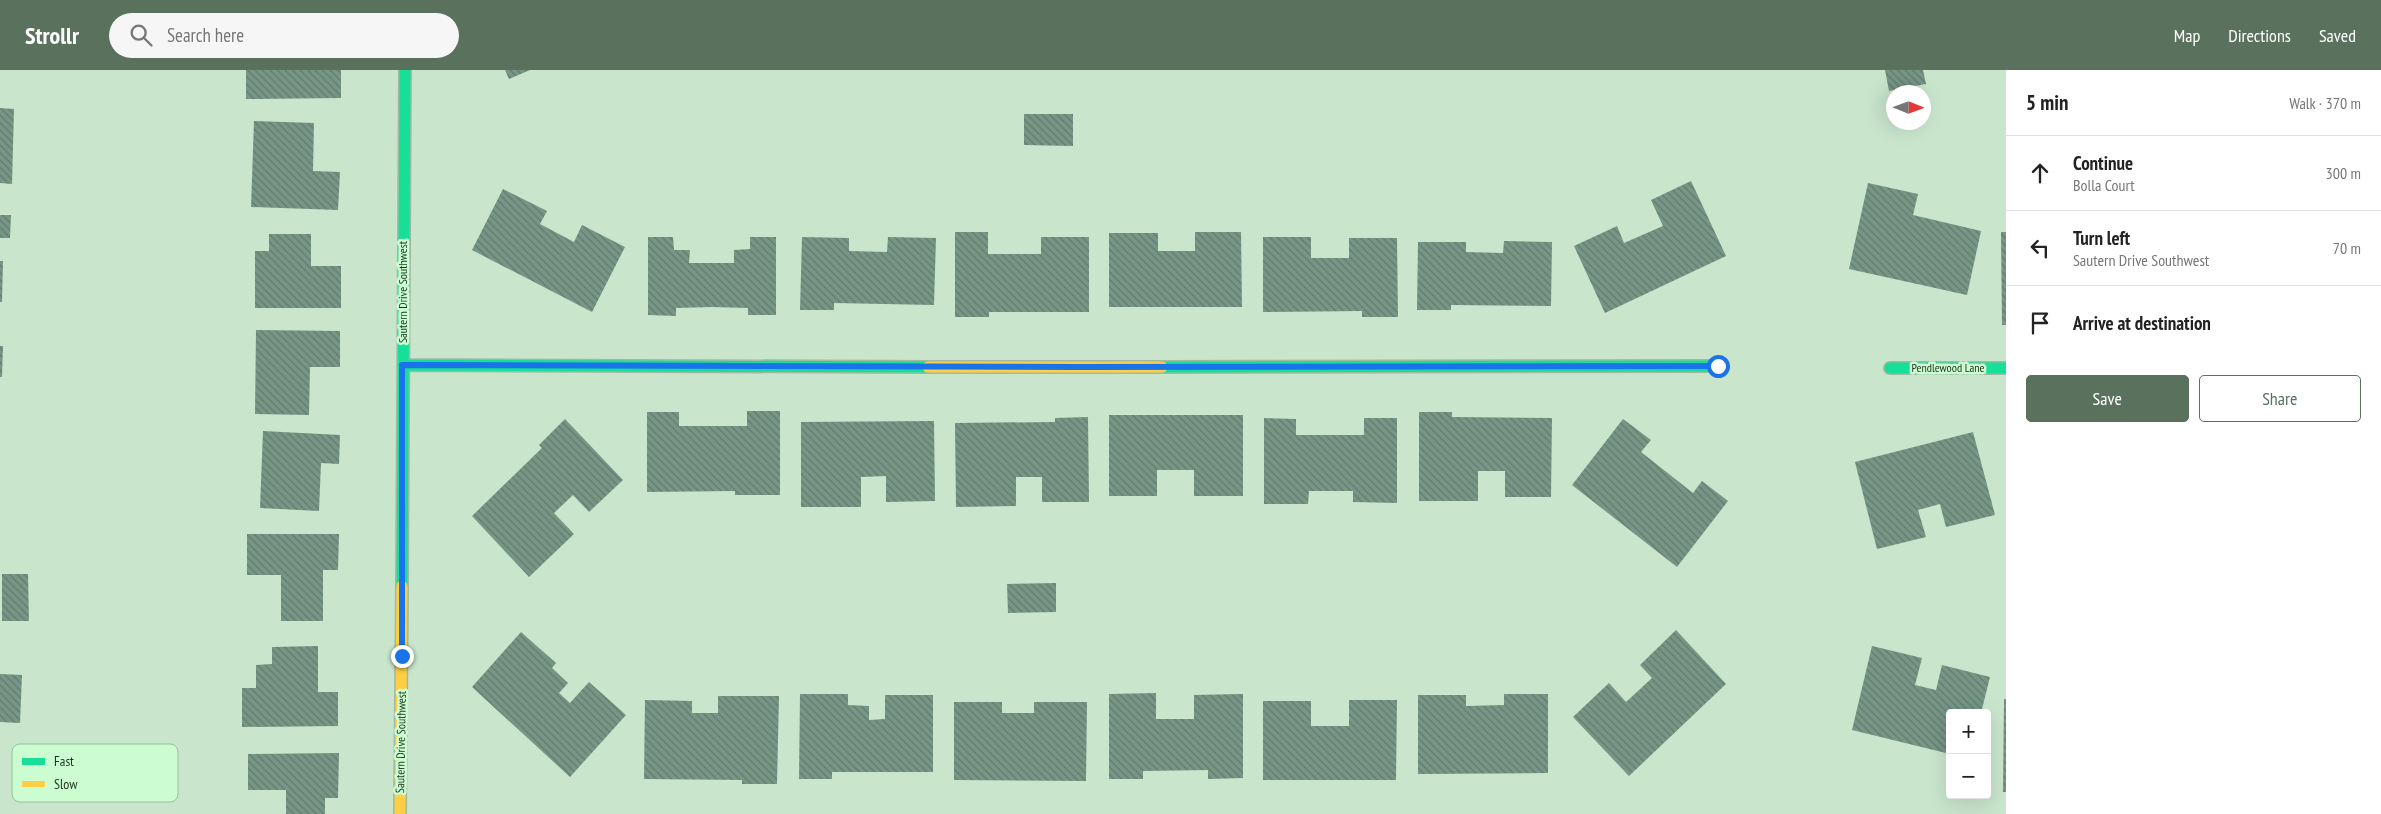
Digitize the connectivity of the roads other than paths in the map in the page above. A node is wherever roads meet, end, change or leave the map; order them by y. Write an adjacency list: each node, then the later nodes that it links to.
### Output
1 (405, 70): 2 (street, Sautern Drive Southwest)
2 (402, 365): 3 (street); 6 (street, Sautern Drive Southwest)
3 (1718, 366)
4 (1890, 368): 5 (street, Pendlewood Lane)
5 (2006, 368)
6 (400, 814)

